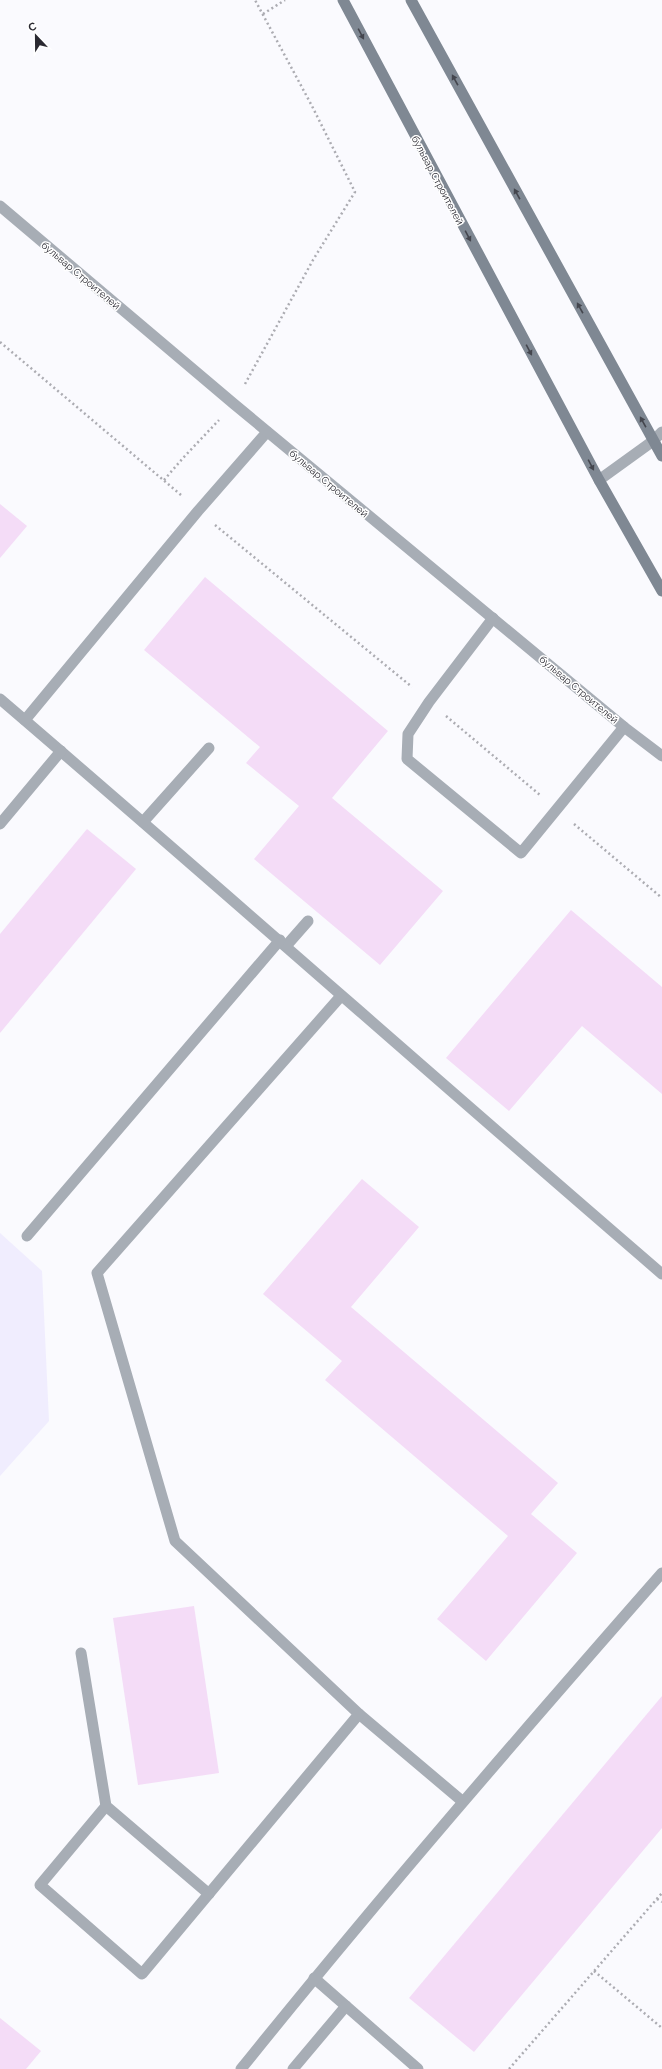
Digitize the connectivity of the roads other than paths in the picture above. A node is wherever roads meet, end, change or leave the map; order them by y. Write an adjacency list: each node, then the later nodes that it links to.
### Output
1 (343, 0): 8 (main road, бульвар Строителей, one-way to 8)
2 (411, 0): 6 (main road, one-way to 2)
3 (0, 206): 4 (street, бульвар Строителей)
4 (268, 432): 10 (street, бульвар Строителей); 12 (street)
5 (662, 432): 6 (street)
6 (653, 441): 7 (main road); 8 (street)
7 (662, 456)
8 (599, 480): 9 (main road, бульвар Строителей)
9 (662, 591)
10 (493, 618): 13 (street, бульвар Строителей); 13 (street)
11 (0, 699): 12 (street)
12 (25, 720): 15 (street)
13 (624, 727): 16 (street, бульвар Строителей)
14 (209, 748): 17 (street)
15 (61, 751): 17 (street); 18 (street)
16 (662, 756)
17 (143, 822): 20 (street)
18 (0, 824)
19 (308, 921): 20 (street)
20 (284, 943): 21 (street); 22 (street)
21 (341, 996): 23 (street); 26 (street)
22 (27, 1236)
23 (662, 1274)
24 (662, 1573): 27 (street)
25 (81, 1653): 28 (street)
26 (359, 1714): 27 (street); 29 (street)
27 (462, 1801): 30 (street)
28 (106, 1806): 29 (street); 29 (street)
29 (209, 1894)
30 (314, 1978): 31 (street); 33 (street)
31 (346, 2006): 32 (street); 34 (street)
32 (295, 2068)
33 (241, 2069)
34 (418, 2069)

